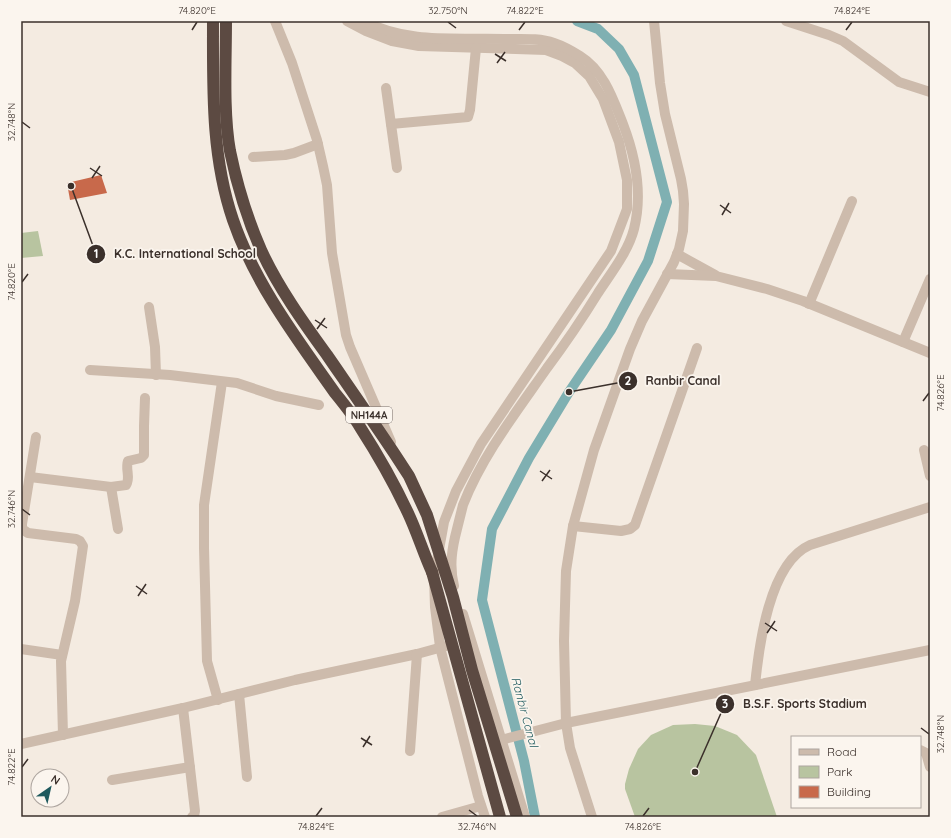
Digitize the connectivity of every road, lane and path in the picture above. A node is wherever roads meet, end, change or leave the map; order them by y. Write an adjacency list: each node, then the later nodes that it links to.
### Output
1 (213, 21): 64 (highway, NH144A, bridge)
2 (226, 21): 65 (highway, NH144A, bridge)
3 (275, 21): 12 (street)
4 (346, 21): 8 (street)
5 (364, 21): 39 (street)
6 (654, 21): 16 (street)
7 (786, 21): 10 (street)
8 (476, 48): 11 (street); 38 (street)
9 (386, 88): 11 (street)
10 (930, 92)
11 (391, 124): 14 (street)
12 (318, 144): 13 (street); 38 (street)
13 (253, 157)
14 (398, 168)
15 (852, 201): 20 (street)
16 (677, 254): 17 (street); 18 (street)
17 (667, 274): 18 (street); 36 (street)
18 (716, 276): 20 (street)
19 (930, 278): 22 (street)
20 (809, 304): 22 (street)
21 (149, 307): 26 (street)
22 (903, 342): 24 (street)
23 (697, 348): 36 (street)
24 (930, 353)
25 (90, 370): 26 (street)
26 (156, 375): 27 (street)
27 (222, 382): 29 (street); 48 (street)
28 (145, 398): 34 (street)
29 (320, 405)
30 (36, 437): 33 (street)
31 (924, 450): 32 (street)
32 (930, 476)
33 (30, 477): 34 (street); 45 (street)
34 (112, 487): 37 (street)
35 (930, 506): 46 (street)
36 (573, 526): 50 (street)
37 (118, 529)
38 (440, 545): 39 (street); 41 (street)
39 (453, 581): 40 (street)
40 (472, 642): 41 (street); 52 (street)
41 (440, 647): 44 (street); 60 (street)
42 (21, 649): 45 (street)
43 (930, 650): 46 (street)
44 (417, 654): 47 (street); 55 (street)
45 (62, 655): 51 (street)
46 (755, 685): 50 (street)
47 (239, 694): 48 (street); 58 (street)
48 (218, 700): 49 (street)
49 (183, 708): 51 (street); 56 (street)
50 (566, 723): 52 (street); 67 (street)
51 (63, 735): 53 (street)
52 (504, 740): 66 (street)
53 (21, 744)
54 (921, 750): 57 (street)
55 (410, 751)
56 (190, 767): 59 (street); 61 (street)
57 (930, 767)
58 (247, 777)
59 (112, 780)
60 (481, 806): 62 (street); 63 (street)
61 (194, 817)
62 (442, 817)
63 (485, 817)
64 (500, 817)
65 (517, 817)
66 (525, 817)
67 (592, 817)

